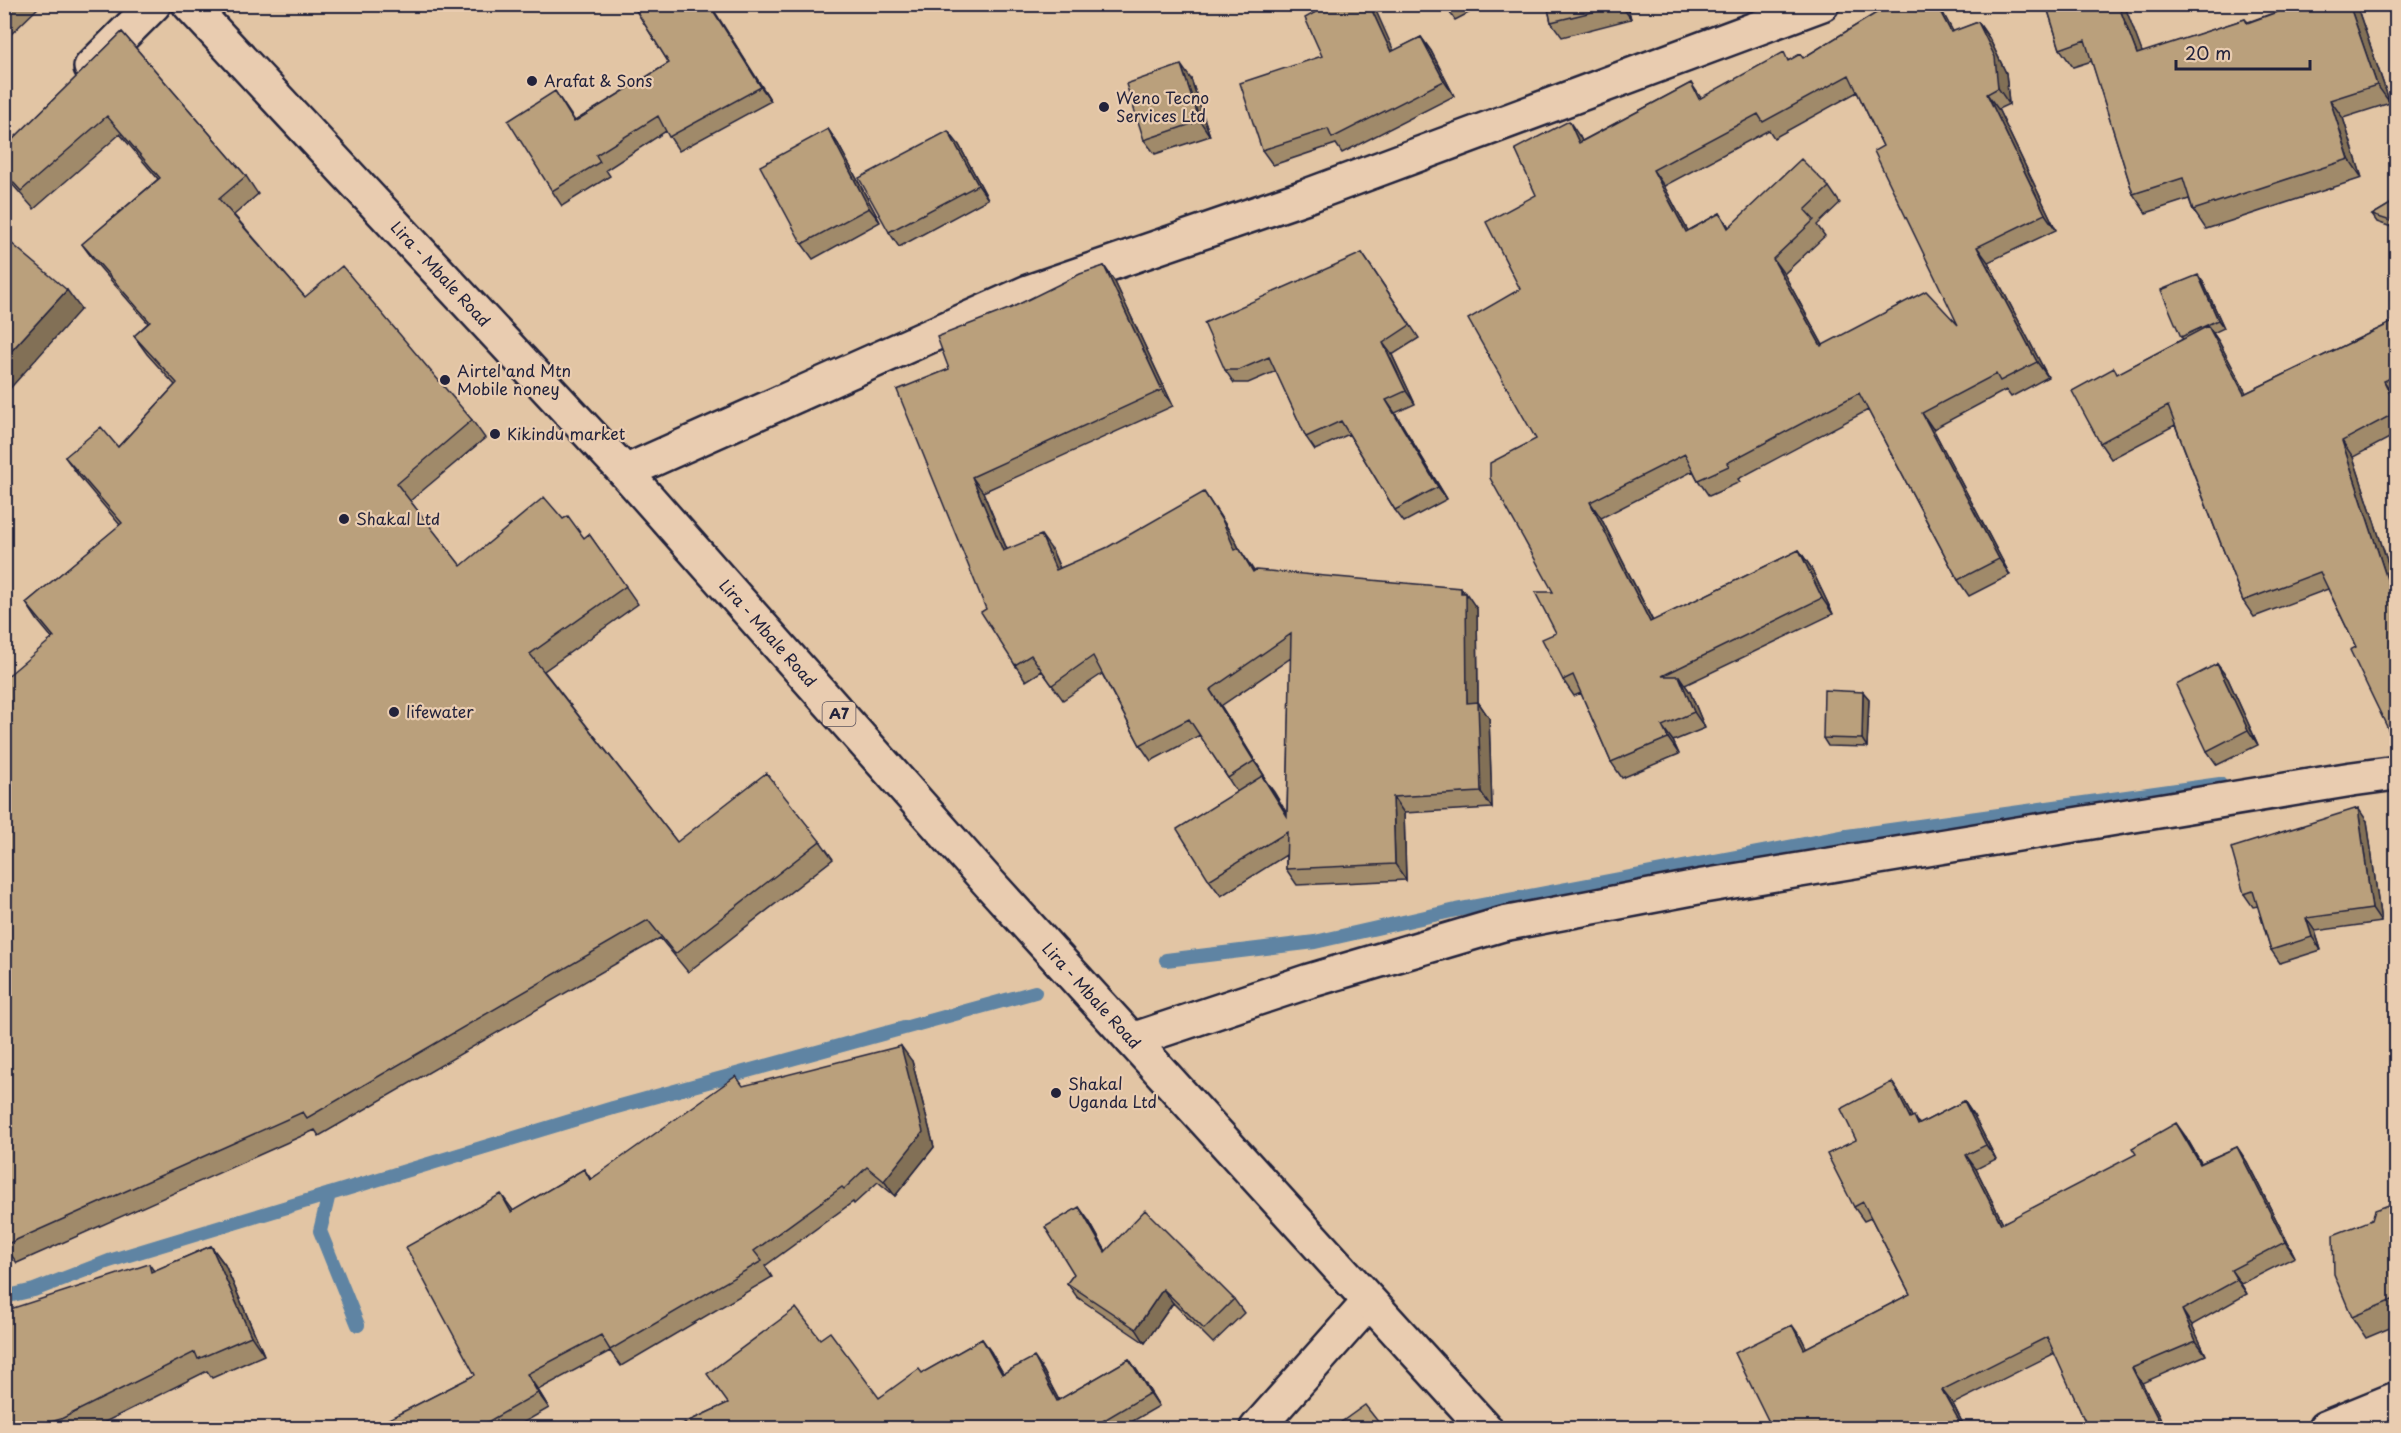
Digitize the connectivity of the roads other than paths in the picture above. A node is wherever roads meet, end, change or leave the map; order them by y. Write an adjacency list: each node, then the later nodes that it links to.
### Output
1 (154, 4): 4 (street)
2 (189, 4): 5 (street, Lira - Mbale Road / A7)
3 (1822, 4): 5 (street)
4 (71, 87)
5 (625, 472): 7 (street, Lira - Mbale Road / A7)
6 (2397, 774): 7 (street)
7 (1132, 1040): 8 (street, Lira - Mbale Road / A7)
8 (1369, 1302): 10 (street); 11 (street, Lira - Mbale Road / A7)
9 (2397, 1399): 12 (street)
10 (1257, 1428)
11 (1485, 1428)
12 (2325, 1428)

